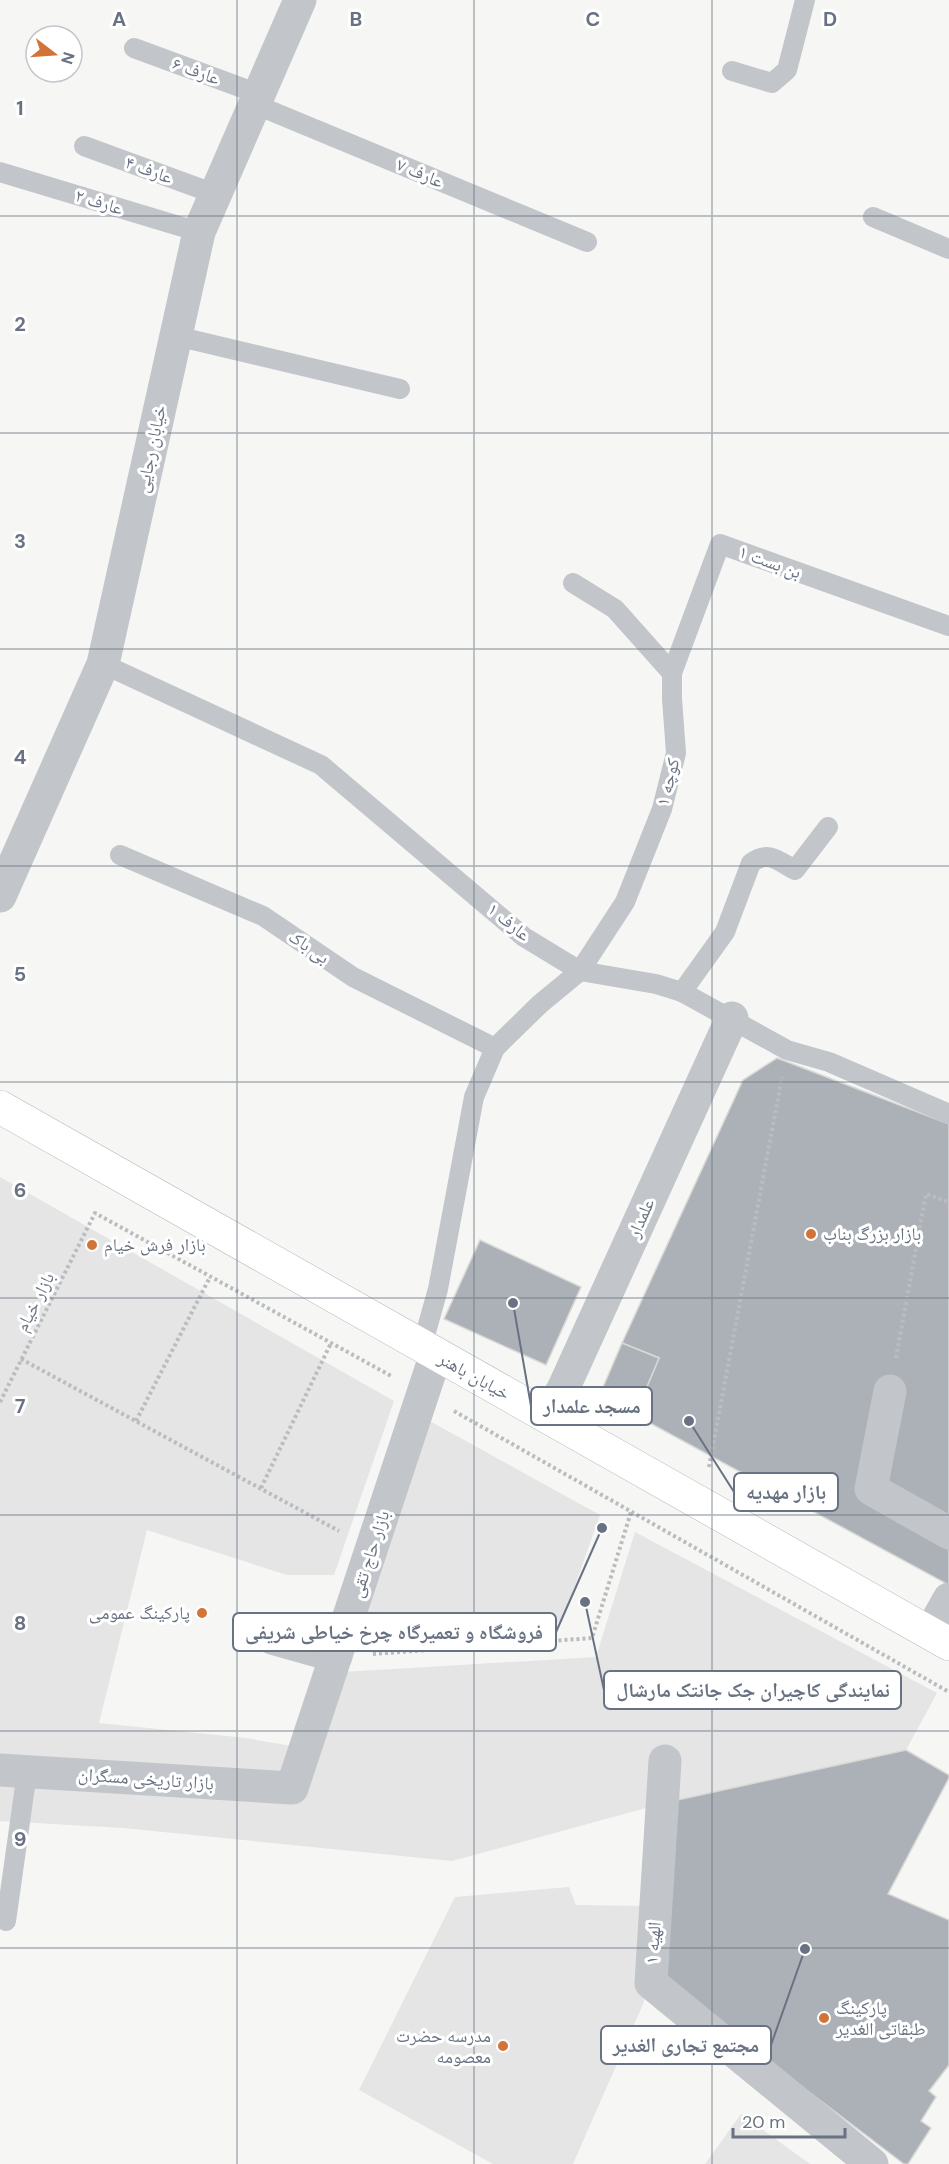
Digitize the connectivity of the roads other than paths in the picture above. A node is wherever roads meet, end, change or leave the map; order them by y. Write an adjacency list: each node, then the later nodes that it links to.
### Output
1 (300, 0): 5 (street, خیابان رجایی)
2 (805, 0): 4 (lane)
3 (134, 48): 5 (lane, عارف ۶)
4 (732, 71)
5 (256, 99): 8 (street, خیابان رجایی); 11 (lane, عارف ۷)
6 (84, 147): 8 (lane, عارف ۴)
7 (0, 172): 10 (lane, عارف ۲)
8 (215, 194): 10 (street, خیابان رجایی)
9 (873, 217): 12 (lane)
10 (199, 232): 13 (street, خیابان رجایی)
11 (586, 242)
12 (949, 249)
13 (176, 336): 14 (lane); 17 (street, خیابان رجایی)
14 (400, 389)
15 (573, 583): 18 (lane)
16 (949, 626): 18 (lane, بن بست ۱)
17 (103, 664): 21 (street, خیابان رجایی); 22 (lane, عارف ۱)
18 (672, 673): 22 (lane, کوچه ۱)
19 (828, 827): 23 (lane)
20 (120, 855): 25 (lane, بی باک)
21 (0, 896)
22 (580, 971): 23 (lane, عارف ۱); 25 (lane)
23 (682, 992): 24 (lane, عارف ۱)
24 (732, 1018): 27 (lane, عارف ۱); 30 (street, علمدار)
25 (495, 1048): 28 (lane)
26 (0, 1107): 28 (main road, خیابان باهنر)
27 (949, 1114)
28 (429, 1350): 30 (main road, خیابان باهنر); 35 (street, بازار حاج تقی)
29 (890, 1391): 31 (street)
30 (549, 1418): 34 (main road, خیابان باهنر)
31 (949, 1533)
32 (949, 1599): 34 (street)
33 (272, 1638): 35 (street)
34 (940, 1638)
35 (336, 1656): 38 (street, بازار حاج تقی)
36 (665, 1761): 40 (street, الهیه ۱)
37 (14, 1771): 38 (street, بازار تاریخی مسگران); 39 (lane)
38 (292, 1788)
39 (6, 1921)
40 (872, 2164)

